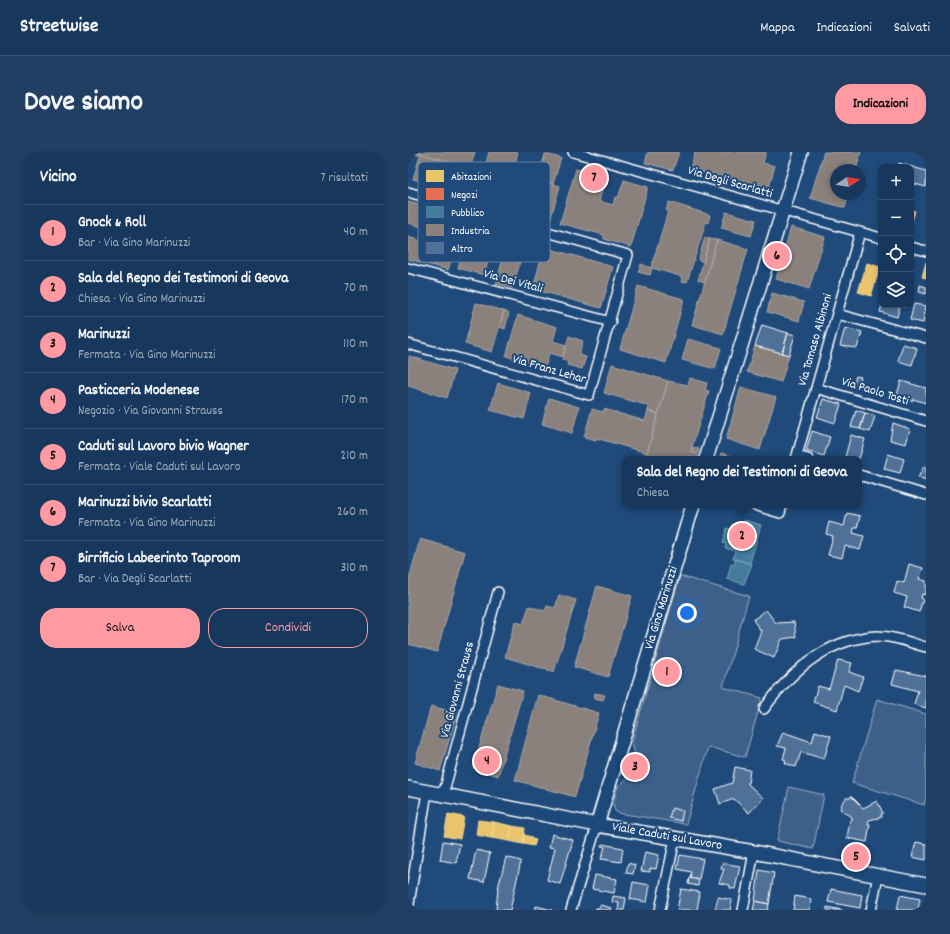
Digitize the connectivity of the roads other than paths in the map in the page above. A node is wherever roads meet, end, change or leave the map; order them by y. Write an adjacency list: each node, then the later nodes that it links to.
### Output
1 (573, 152): 5 (street, Via Degli Scarlatti)
2 (800, 152): 5 (street)
3 (408, 192): 4 (street, Via Franz Lehar)
4 (418, 195)
5 (782, 210): 6 (street, Via Degli Scarlatti); 18 (street)
6 (860, 232): 8 (street, Via Degli Scarlatti); 12 (street, Via Tomaso Albinoni)
7 (550, 233): 13 (street, Via Franz Lehar)
8 (878, 237)
9 (914, 248): 10 (street)
10 (926, 251)
11 (408, 268): 13 (street, Via Dei Vitali)
12 (837, 314): 14 (street); 16 (street, Via Tomaso Albinoni)
13 (610, 322): 15 (street, Via Franz Lehar)
14 (926, 338)
15 (408, 344)
16 (816, 388): 17 (street, Via Paolo Tosti); 19 (street, Via Tomaso Albinoni)
17 (926, 421)
18 (707, 456)
19 (796, 456)
20 (862, 476): 21 (street)
21 (926, 495)
22 (692, 508): 29 (street, Via Gino Marinuzzi)
23 (498, 592): 28 (street, Via Giovanni Strauss)
24 (926, 647): 25 (street)
25 (764, 710)
26 (408, 788): 27 (street, Viale Caduti sul Lavoro)
27 (427, 792): 28 (street, Viale Caduti sul Lavoro); 34 (street)
28 (443, 795): 29 (street, Viale Caduti sul Lavoro)
29 (597, 825): 30 (street, Viale Caduti sul Lavoro); 35 (street)
30 (675, 839): 31 (street, Viale Caduti sul Lavoro); 36 (street)
31 (754, 852): 32 (street, Viale Caduti sul Lavoro); 37 (street)
32 (878, 876): 33 (street, Viale Caduti sul Lavoro); 38 (street)
33 (926, 885)
34 (408, 910)
35 (571, 910)
36 (660, 910)
37 (743, 910)
38 (871, 910)

